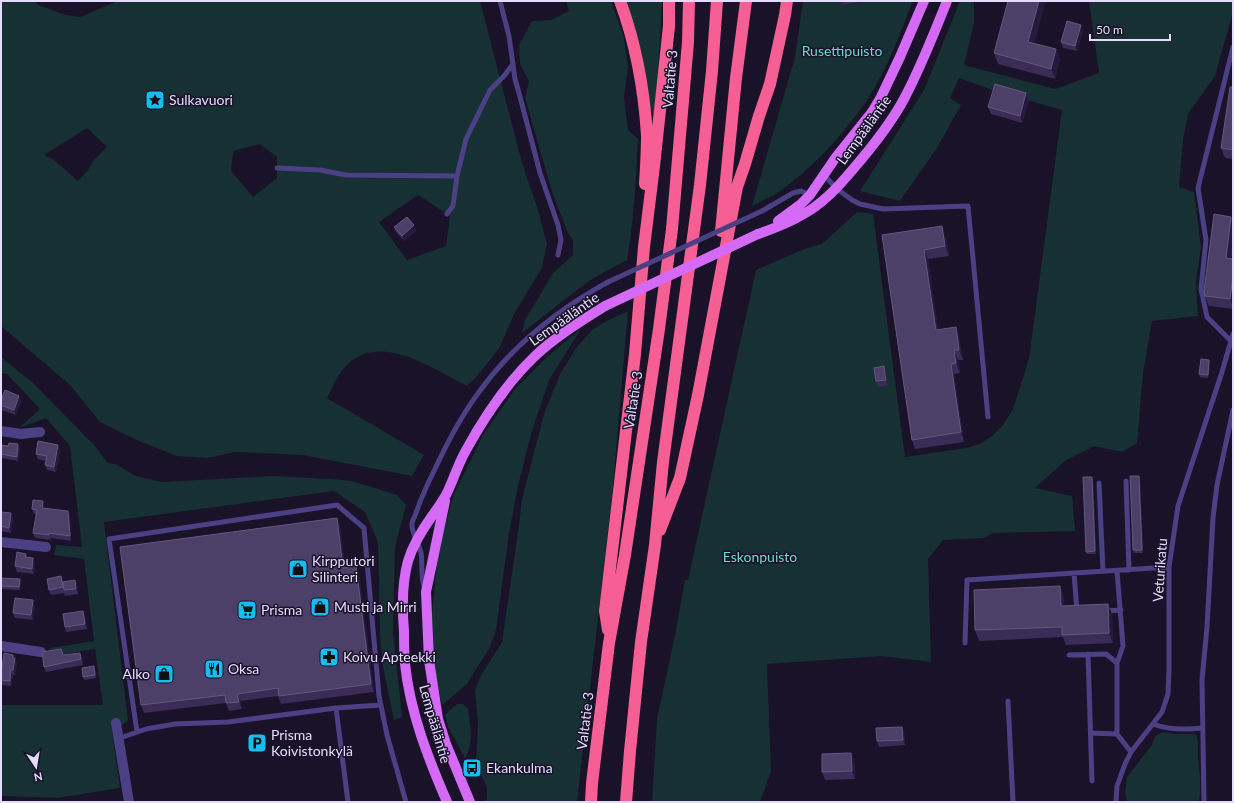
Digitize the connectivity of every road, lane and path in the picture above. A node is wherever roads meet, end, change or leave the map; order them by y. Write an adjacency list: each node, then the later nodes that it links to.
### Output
1 (500, 1): 11 (lane)
2 (620, 1): 19 (highway)
3 (669, 1): 19 (highway)
4 (689, 1): 44 (highway, Valtatie 3)
5 (717, 1): 33 (highway)
6 (746, 1): 21 (highway)
7 (787, 1): 21 (highway)
8 (924, 1): 13 (main road, Lempääläntie)
9 (947, 1): 15 (main road, Lempääläntie)
10 (1233, 47): 23 (lane)
11 (513, 64): 14 (lane); 20 (lane)
12 (277, 168): 14 (lane)
13 (824, 175): 15 (lane); 16 (main road, Lempääläntie)
14 (457, 176): 17 (lane)
15 (837, 189): 18 (main road, Lempääläntie); 25 (lane)
16 (810, 195): 18 (main road, Lempääläntie); 31 (lane, bridge)
17 (447, 214)
18 (758, 234): 30 (main road, Lempääläntie, bridge)
19 (644, 247): 44 (highway)
20 (558, 255)
21 (714, 308): 33 (highway)
22 (1233, 334): 23 (lane, Veturikatu)
23 (1232, 342): 35 (lane, Veturikatu)
24 (1233, 410): 56 (lane)
25 (988, 417)
26 (1, 431): 27 (street)
27 (40, 432)
28 (1126, 481): 36 (lane)
29 (1099, 483): 37 (lane)
30 (446, 495): 31 (main road, Lempääläntie); 40 (main road, Lempääläntie)
31 (417, 539): 40 (lane); 66 (main road, Lempääläntie)
32 (1, 542): 34 (street)
33 (655, 544): 69 (highway)
34 (46, 548)
35 (1170, 567): 36 (lane); 55 (lane, Veturikatu)
36 (1129, 570): 38 (lane)
37 (1103, 571): 38 (lane); 39 (lane)
38 (1117, 571): 41 (lane)
39 (1074, 573): 43 (lane); 45 (lane)
40 (426, 592): 67 (main road, Lempääläntie)
41 (1120, 610): 42 (lane); 50 (lane)
42 (1099, 611)
43 (1084, 612)
44 (609, 643): 68 (highway, Valtatie 3)
45 (965, 643)
46 (1, 646): 47 (street)
47 (41, 652)
48 (1088, 654): 49 (lane); 50 (lane); 58 (lane)
49 (1068, 655)
50 (1117, 663): 59 (lane)
51 (1008, 701): 70 (lane)
52 (381, 705): 53 (lane); 57 (lane); 65 (lane)
53 (336, 708): 57 (lane); 64 (lane)
54 (116, 723): 60 (street)
55 (1152, 724): 56 (lane); 61 (lane, Veturikatu)
56 (1202, 728): 72 (lane)
57 (137, 732): 60 (lane)
58 (1091, 733): 59 (lane); 62 (lane)
59 (1117, 734): 61 (lane)
60 (120, 738): 63 (street)
61 (1131, 752): 71 (lane, Veturikatu)
62 (1092, 781)
63 (129, 802)
64 (348, 802)
65 (406, 802)
66 (447, 802)
67 (470, 802)
68 (591, 802)
69 (626, 802)
70 (1013, 802)
71 (1116, 802)
72 (1204, 802)

